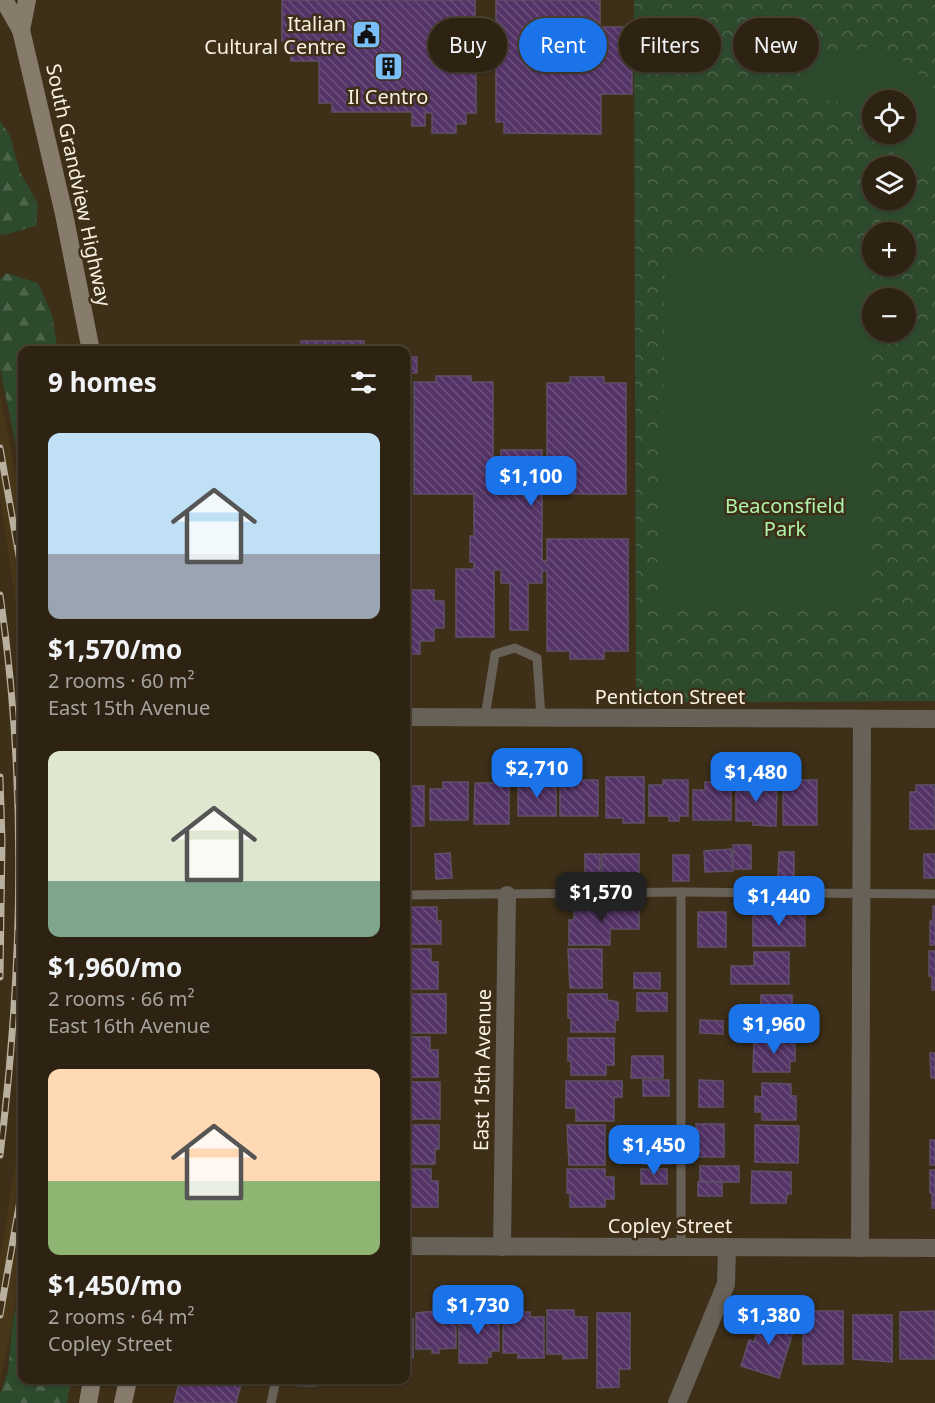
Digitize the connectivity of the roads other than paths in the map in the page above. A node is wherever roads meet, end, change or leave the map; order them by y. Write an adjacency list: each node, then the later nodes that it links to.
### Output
1 (4, 0): 3 (main road, South Grandview Highway)
2 (27, 0): 3 (main road, South Grandview Highway)
3 (21, 30): 4 (main road, South Grandview Highway)
4 (90, 346)
5 (410, 717): 6 (street, Penticton Street)
6 (485, 717): 7 (street, Penticton Street); 7 (lane)
7 (541, 718): 9 (street, Penticton Street)
8 (935, 719): 9 (street, Penticton Street)
9 (862, 720): 11 (street)
10 (681, 892): 11 (lane); 14 (lane); 17 (lane)
11 (862, 893): 12 (lane); 19 (street)
12 (935, 894)
13 (410, 895): 14 (lane)
14 (507, 895): 16 (street, East 15th Avenue)
15 (410, 1246): 16 (street, Copley Street)
16 (502, 1246): 17 (street, Copley Street)
17 (681, 1247): 18 (street, Copley Street)
18 (727, 1247): 19 (street, Copley Street); 27 (street)
19 (860, 1248): 20 (street, Copley Street)
20 (935, 1248)
21 (91, 1384): 24 (main road)
22 (127, 1384): 25 (main road)
23 (275, 1384): 26 (lane)
24 (88, 1403)
25 (123, 1403)
26 (271, 1403)
27 (676, 1403)

